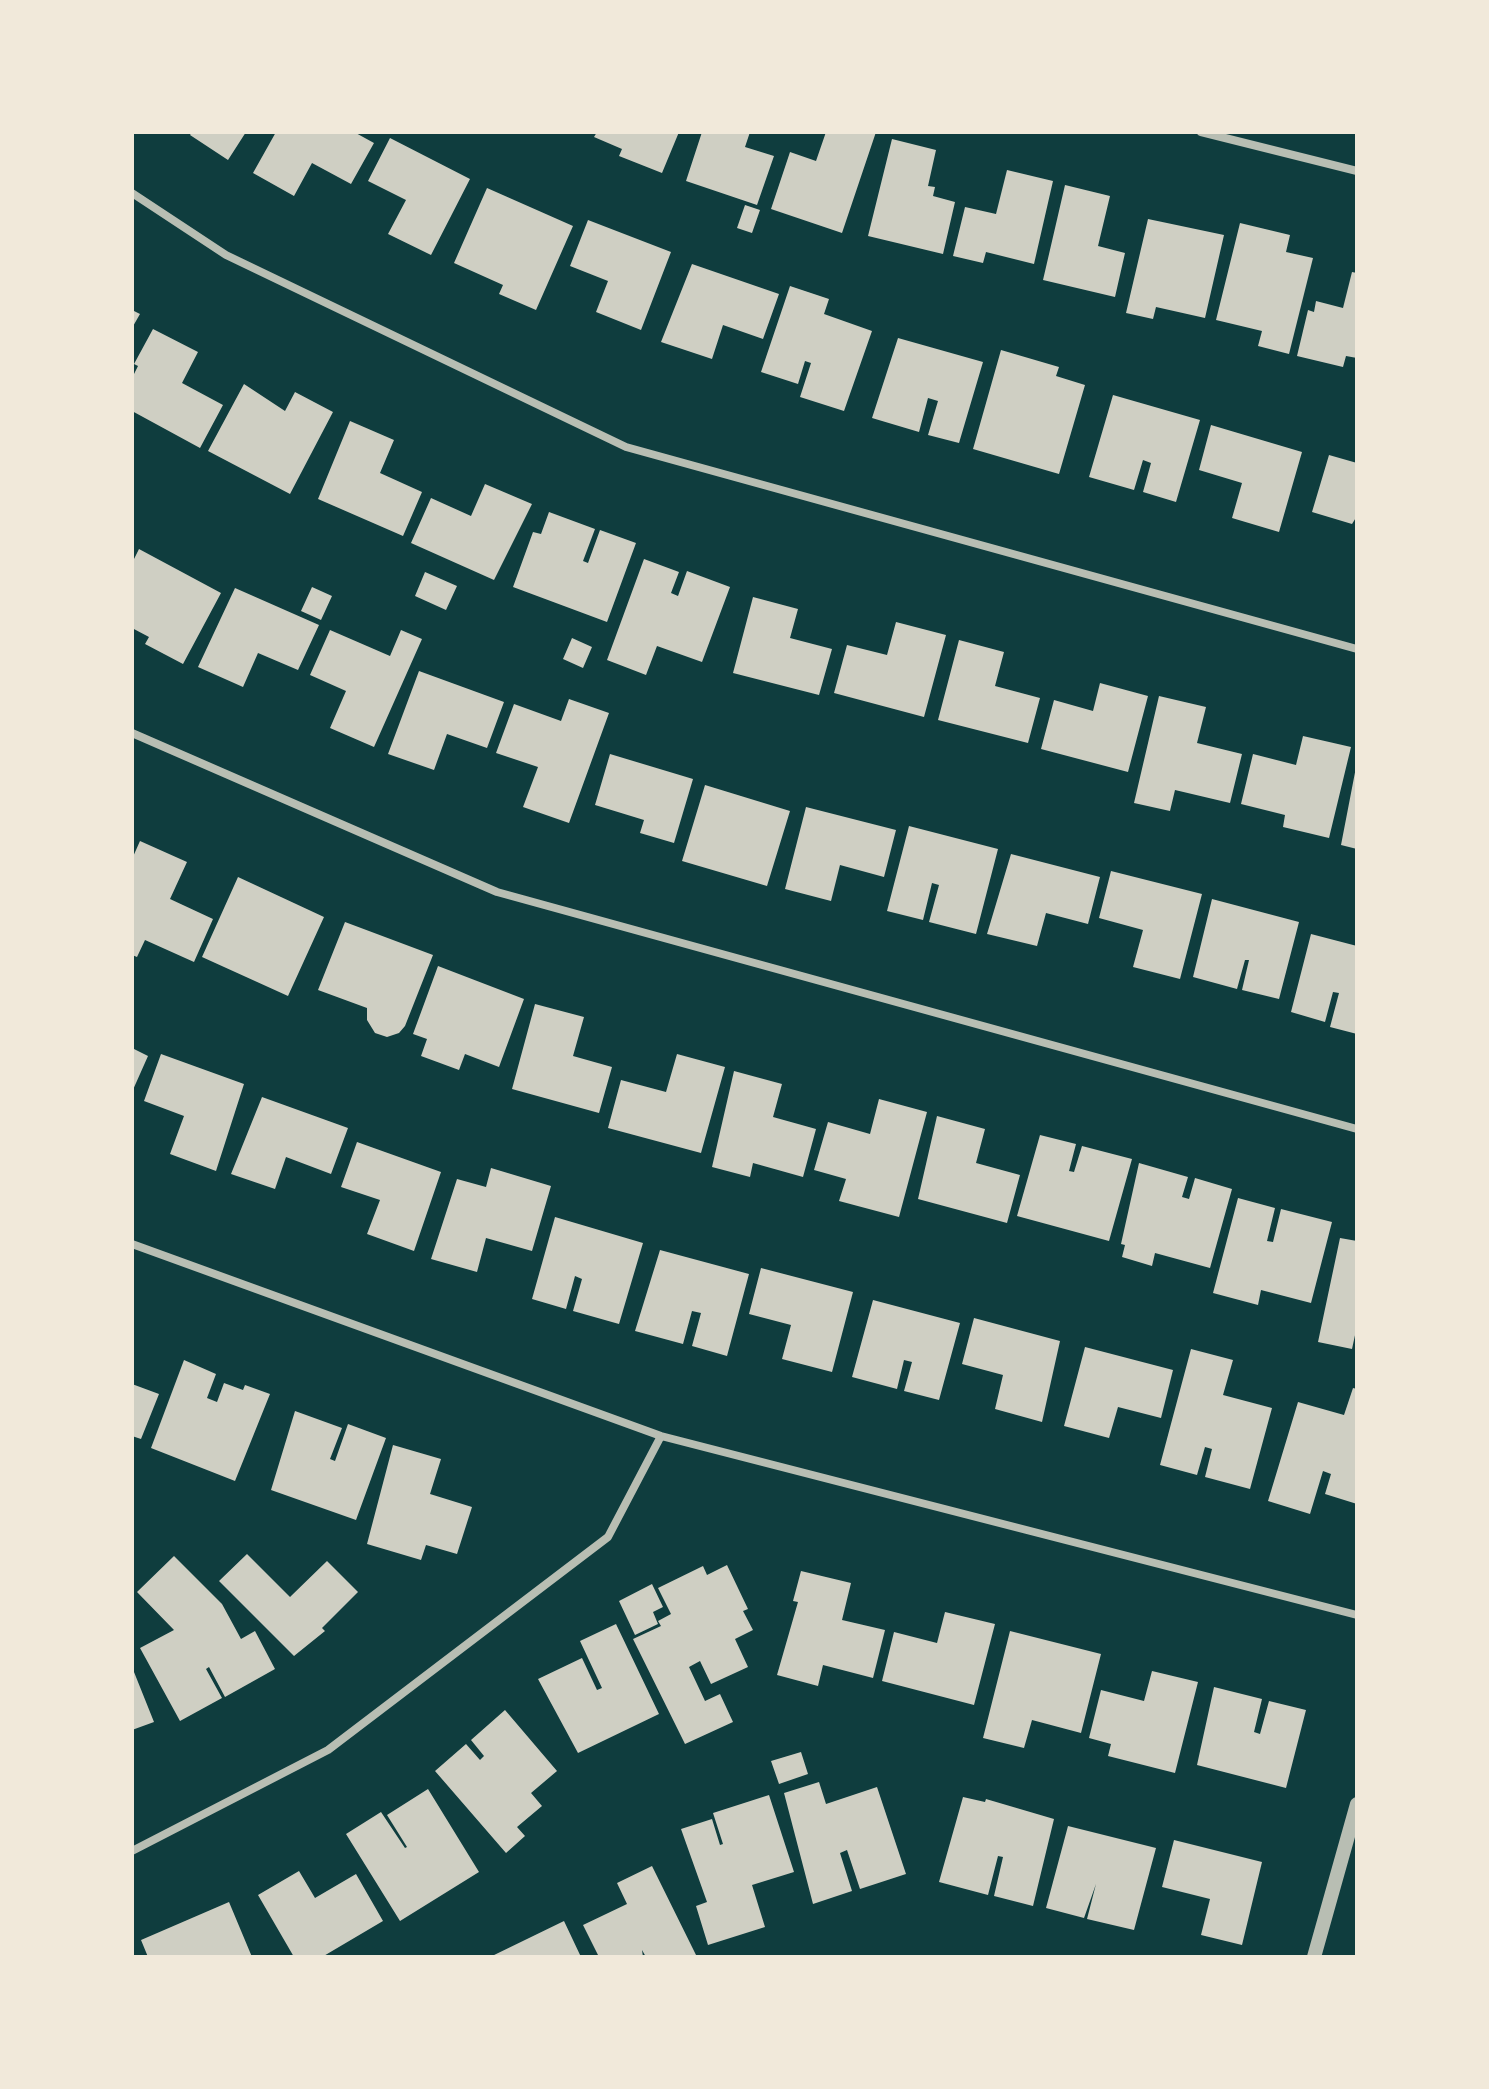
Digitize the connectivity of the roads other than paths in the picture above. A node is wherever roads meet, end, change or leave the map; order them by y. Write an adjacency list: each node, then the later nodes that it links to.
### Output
1 (1201, 132): 2 (street)
2 (1357, 171)
3 (132, 193): 4 (street)
4 (1357, 649)
5 (132, 733): 6 (street)
6 (1357, 1129)
7 (132, 1244): 8 (street)
8 (661, 1436): 9 (street); 11 (street)
9 (1357, 1615)
10 (1357, 1804): 12 (street)
11 (132, 1851)
12 (1314, 1957)

